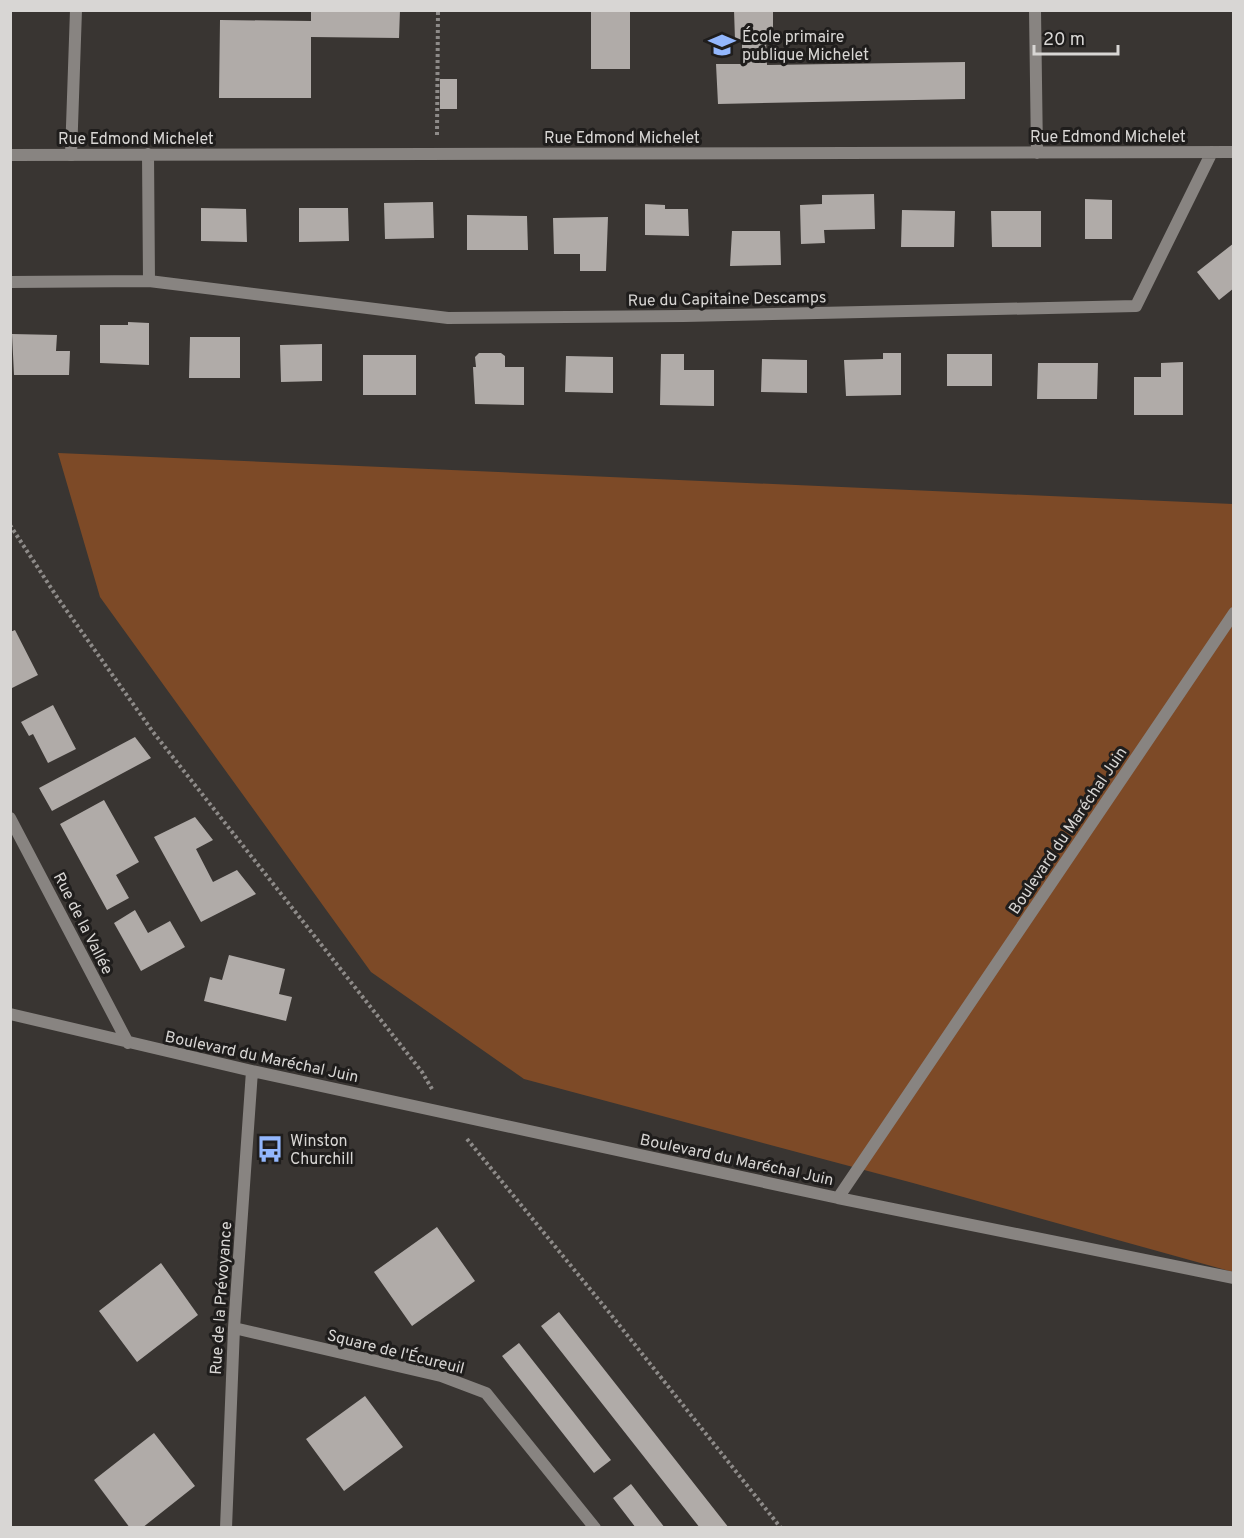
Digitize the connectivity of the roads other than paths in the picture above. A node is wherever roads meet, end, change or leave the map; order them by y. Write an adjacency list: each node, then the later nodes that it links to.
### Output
1 (76, 10): 8 (street)
2 (1035, 10): 5 (street)
3 (1212, 152): 4 (street, Rue Edmond Michelet); 5 (street, Rue Edmond Michelet); 9 (street, Rue du Capitaine Descamps)
4 (1233, 152)
5 (1037, 153): 6 (street, Rue Edmond Michelet)
6 (148, 154): 8 (street, Rue Edmond Michelet); 9 (street)
7 (10, 155): 8 (street, Rue Edmond Michelet)
8 (71, 155)
9 (148, 281): 10 (street, Rue du Capitaine Descamps)
10 (10, 282)
11 (1233, 613): 16 (street, Boulevard du Maréchal Juin)
12 (10, 818): 14 (street, Rue de la Vallée)
13 (10, 1014): 14 (street, Boulevard du Maréchal Juin)
14 (128, 1043): 15 (street, Boulevard du Maréchal Juin)
15 (252, 1071): 16 (street, Boulevard du Maréchal Juin); 18 (street, Rue de la Prévoyance)
16 (838, 1198): 17 (street)
17 (1233, 1278)
18 (234, 1328): 19 (street, Rue de la Prévoyance); 20 (street, Square de l'Écureuil)
19 (226, 1527)
20 (595, 1527)

